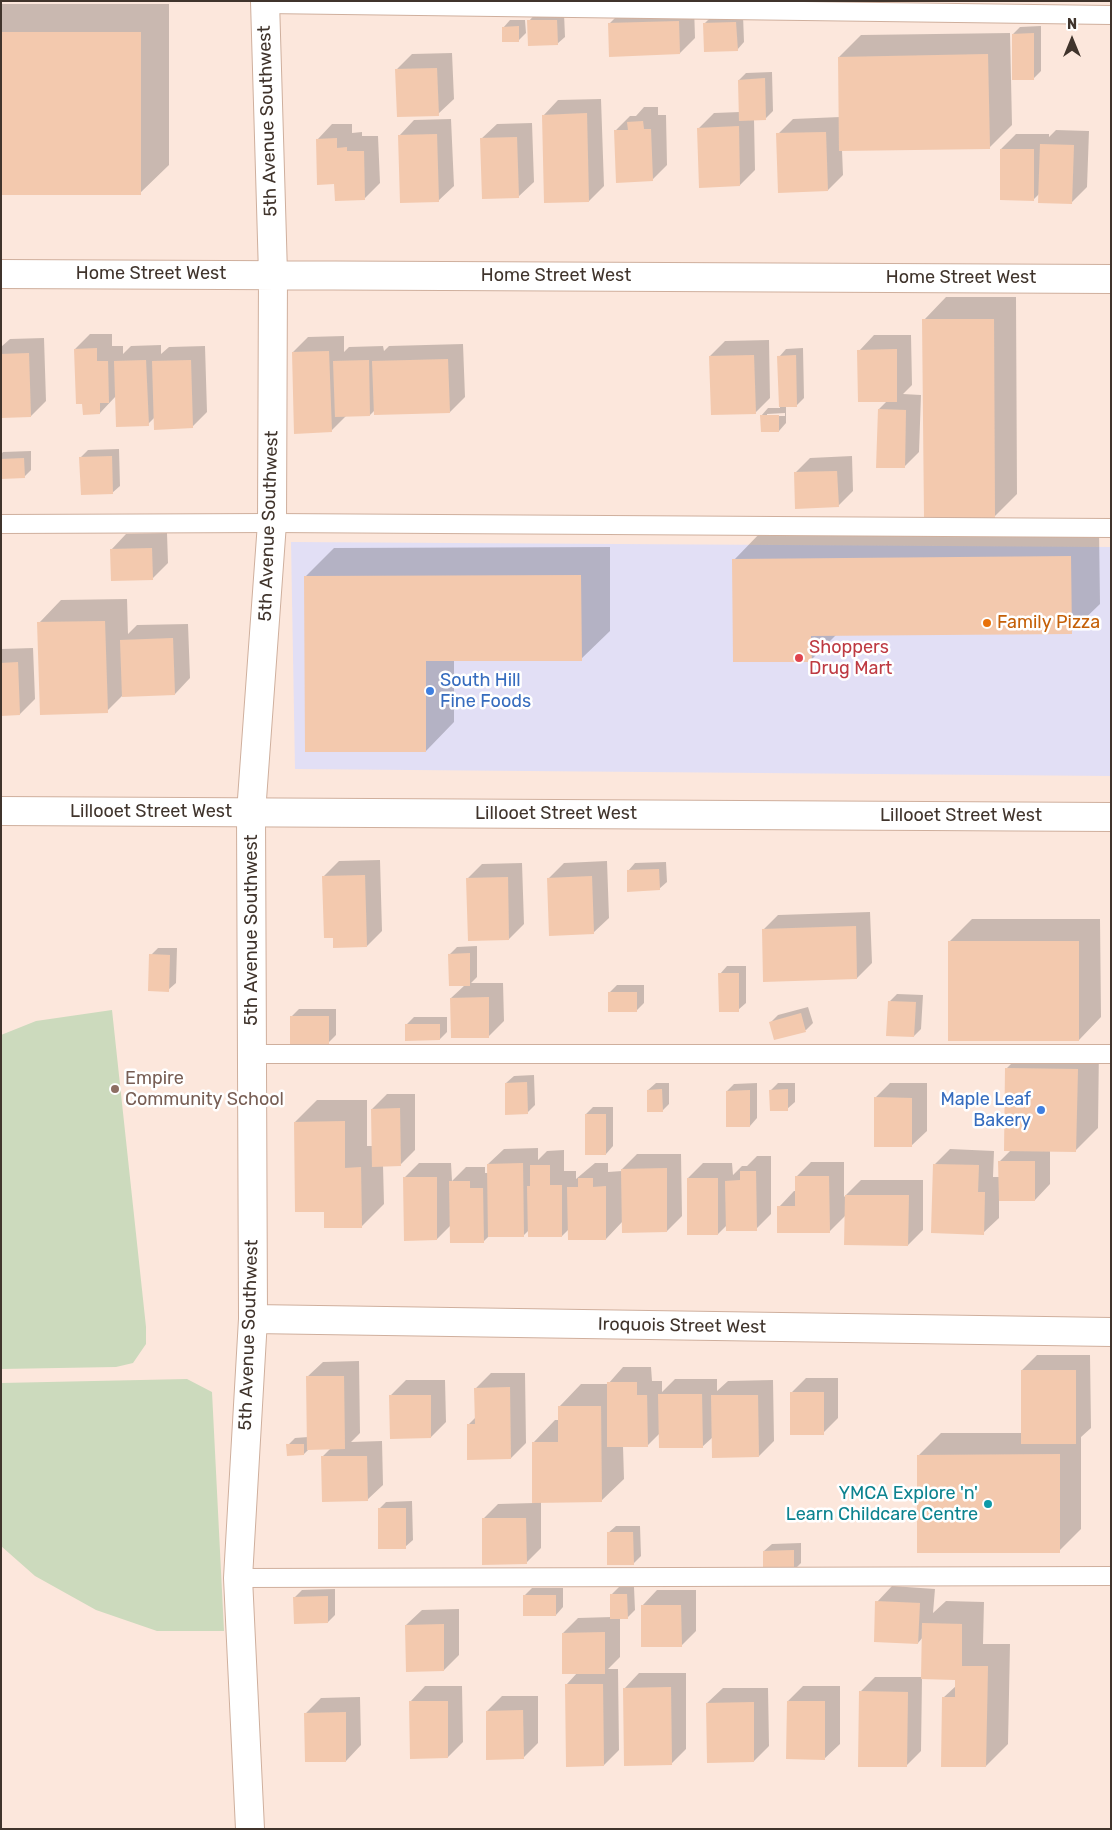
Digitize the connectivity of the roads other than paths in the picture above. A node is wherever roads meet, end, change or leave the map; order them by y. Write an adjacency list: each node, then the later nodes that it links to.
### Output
1 (265, 2): 2 (lane); 4 (street, 5th Avenue Southwest)
2 (1111, 15)
3 (1, 274): 4 (street, Home Street West)
4 (273, 274): 5 (street, Home Street West); 6 (street, 5th Avenue Southwest)
5 (1111, 279)
6 (272, 523): 7 (lane); 8 (lane); 10 (street, 5th Avenue Southwest)
7 (1, 524)
8 (1111, 528)
9 (1, 811): 10 (street, Lillooet Street West)
10 (251, 813): 11 (street, Lillooet Street West); 12 (street, 5th Avenue Southwest)
11 (1111, 817)
12 (253, 1054): 13 (lane); 14 (street, 5th Avenue Southwest)
13 (1111, 1054)
14 (253, 1319): 15 (street, Iroquois Street West); 17 (street, 5th Avenue Southwest)
15 (1111, 1332)
16 (1111, 1576): 17 (lane)
17 (238, 1578): 18 (street, 5th Avenue Southwest)
18 (250, 1829)

